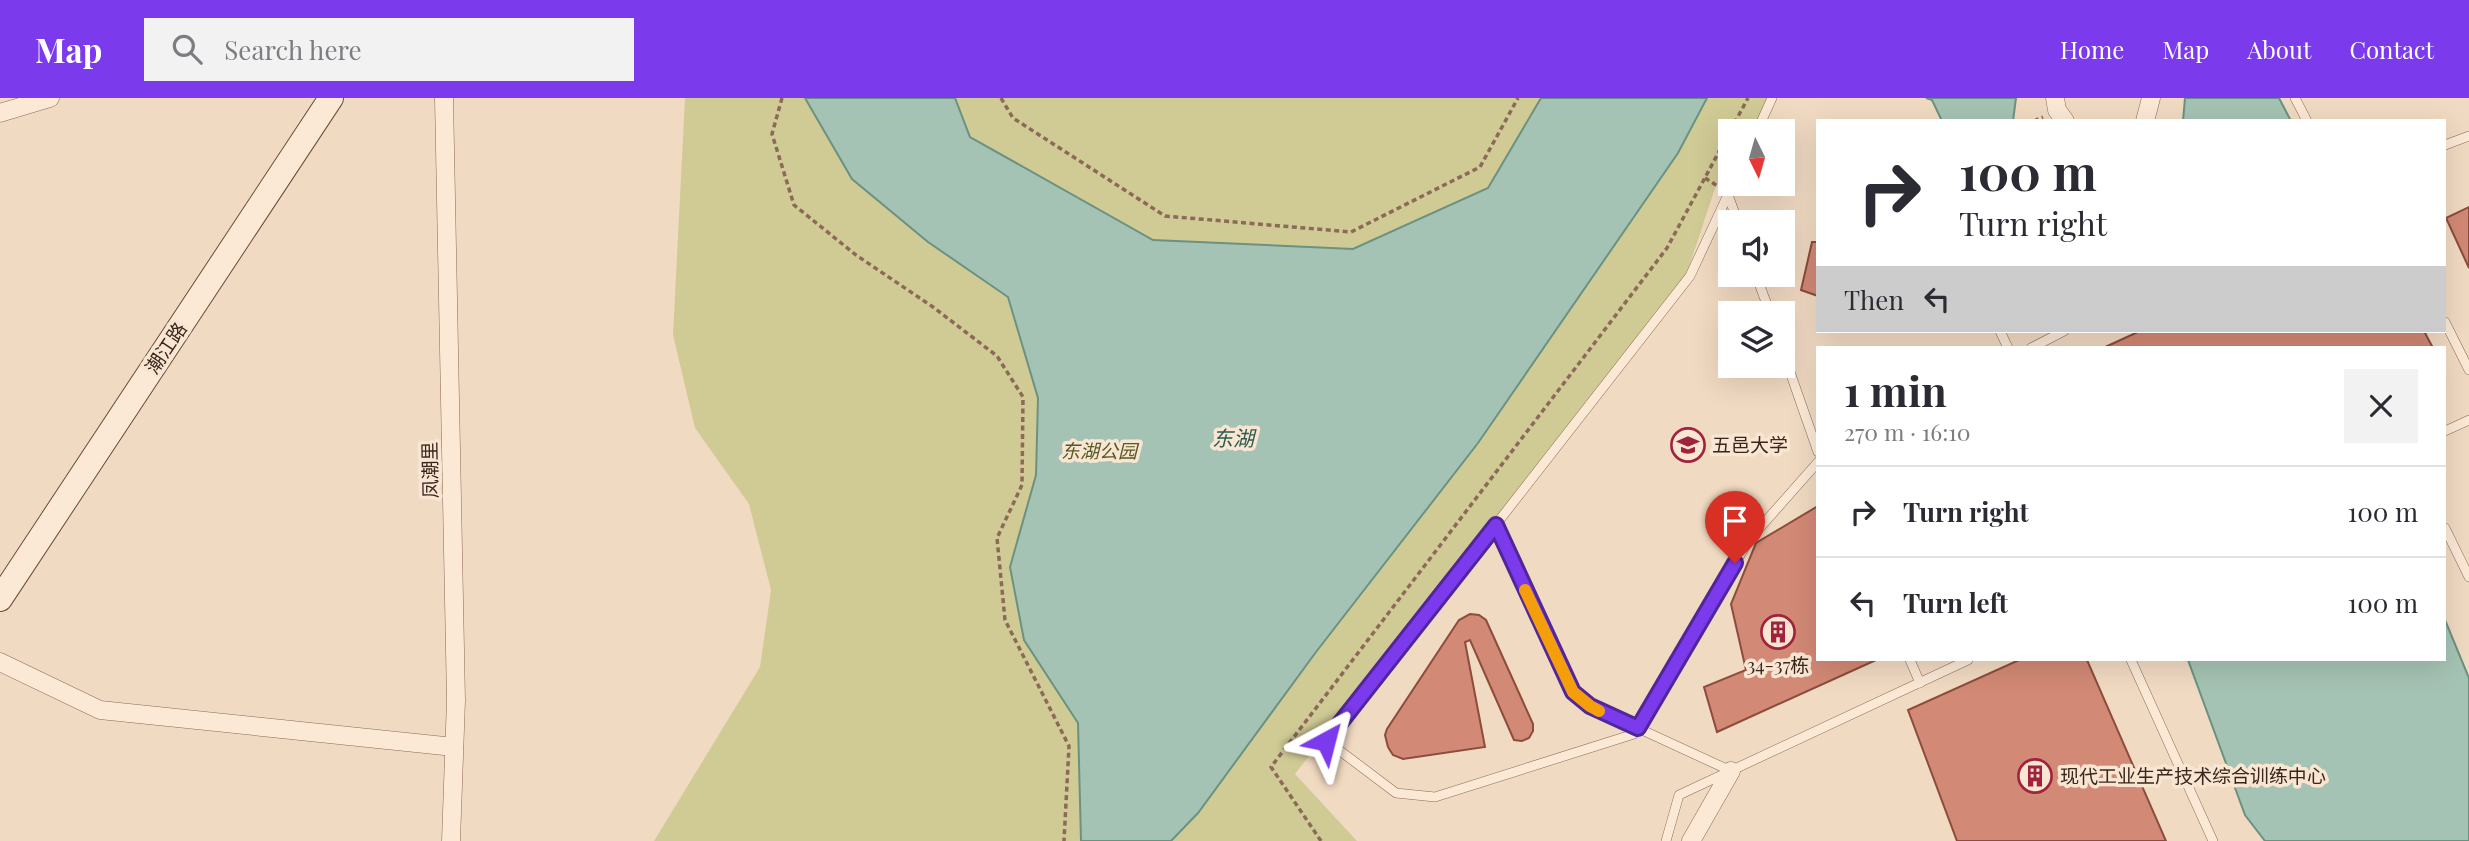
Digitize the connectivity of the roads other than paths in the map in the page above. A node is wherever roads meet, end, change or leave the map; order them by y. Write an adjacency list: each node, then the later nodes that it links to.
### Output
1 (50, 98): 8 (street)
2 (444, 98): 35 (street, 凤潮里)
3 (1772, 98): 9 (lane)
4 (2055, 98): 10 (street)
5 (2151, 98): 11 (street)
6 (2295, 98): 12 (lane)
7 (324, 103): 28 (street, 潮江路)
8 (0, 113)
9 (1762, 119)
10 (2064, 119)
11 (2146, 119)
12 (2305, 119)
13 (2469, 136): 14 (lane)
14 (2446, 145)
15 (1728, 196): 25 (lane)
16 (2446, 324): 19 (lane)
17 (2060, 333): 18 (lane)
18 (2035, 346)
19 (2469, 370)
20 (1792, 378): 23 (lane)
21 (2469, 420): 22 (lane)
22 (2446, 430)
23 (1816, 446)
24 (1816, 464): 34 (lane)
25 (1496, 525): 34 (lane); 34 (lane)
26 (2446, 530): 27 (lane)
27 (2469, 577)
28 (0, 598)
29 (1910, 661): 33 (lane)
30 (1966, 661): 33 (lane)
31 (2131, 661): 40 (lane)
32 (0, 662): 35 (street)
33 (1920, 683): 36 (lane)
34 (1638, 728): 36 (lane)
35 (454, 747): 37 (street, 凤潮里)
36 (1731, 771): 38 (lane); 39 (street)
37 (451, 841)
38 (1666, 841)
39 (1691, 841)
40 (2213, 841)

